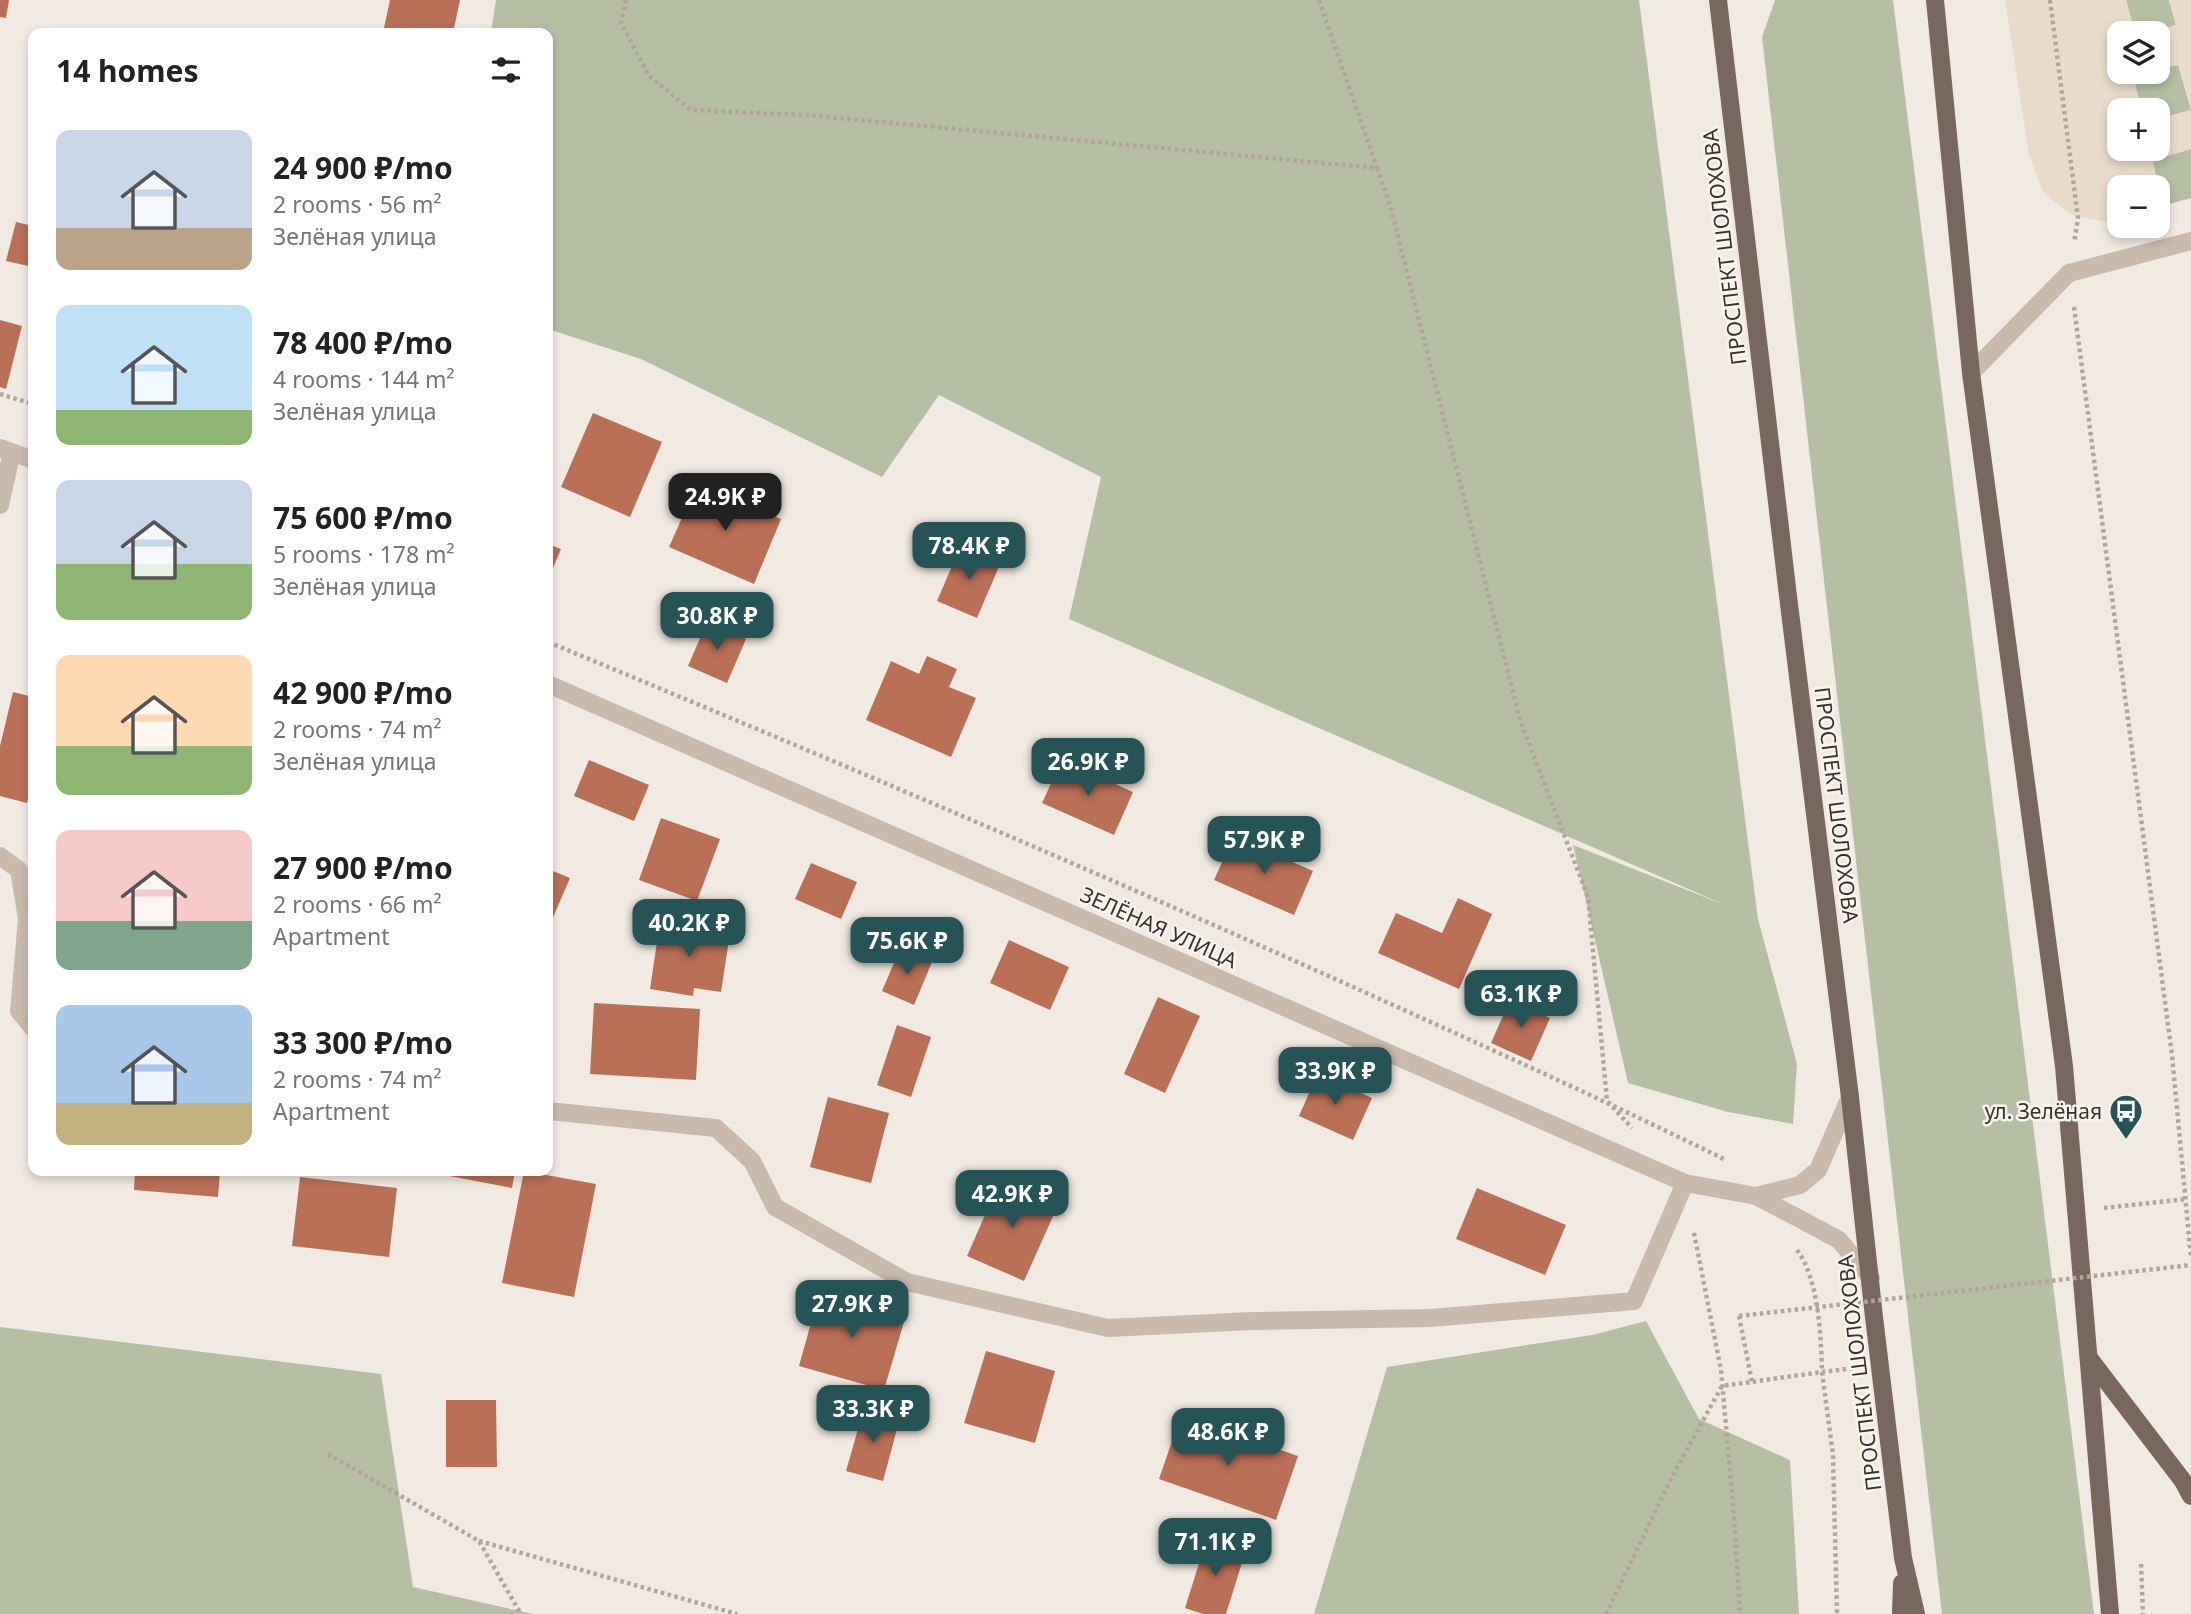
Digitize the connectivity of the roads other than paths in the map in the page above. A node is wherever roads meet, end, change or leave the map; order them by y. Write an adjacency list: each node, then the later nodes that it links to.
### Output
1 (1718, 0): 11 (main road, ПРОСПЕКТ ШОЛОХОВА)
2 (1935, 0): 4 (main road)
3 (2191, 241): 4 (street)
4 (1971, 373): 16 (main road)
5 (6, 450): 6 (street); 7 (street)
6 (28, 458)
7 (0, 505)
8 (553, 686): 13 (street, ЗЕЛЁНАЯ УЛИЦА)
9 (0, 856): 10 (street)
10 (28, 1022)
11 (1850, 1097): 14 (street, ЗЕЛЁНАЯ УЛИЦА); 15 (main road, ПРОСПЕКТ ШОЛОХОВА)
12 (553, 1112): 13 (street)
13 (1685, 1183): 14 (street, ЗЕЛЁНАЯ УЛИЦА)
14 (1756, 1196): 15 (street, ЗЕЛЁНАЯ УЛИЦА)
15 (1871, 1278): 18 (main road, ПРОСПЕКТ ШОЛОХОВА)
16 (2089, 1358): 17 (main road); 21 (main road)
17 (2188, 1486)
18 (1903, 1558): 19 (main road); 20 (main road, ПРОСПЕКТ ШОЛОХОВА)
19 (1901, 1614)
20 (1916, 1614)
21 (2110, 1614)

